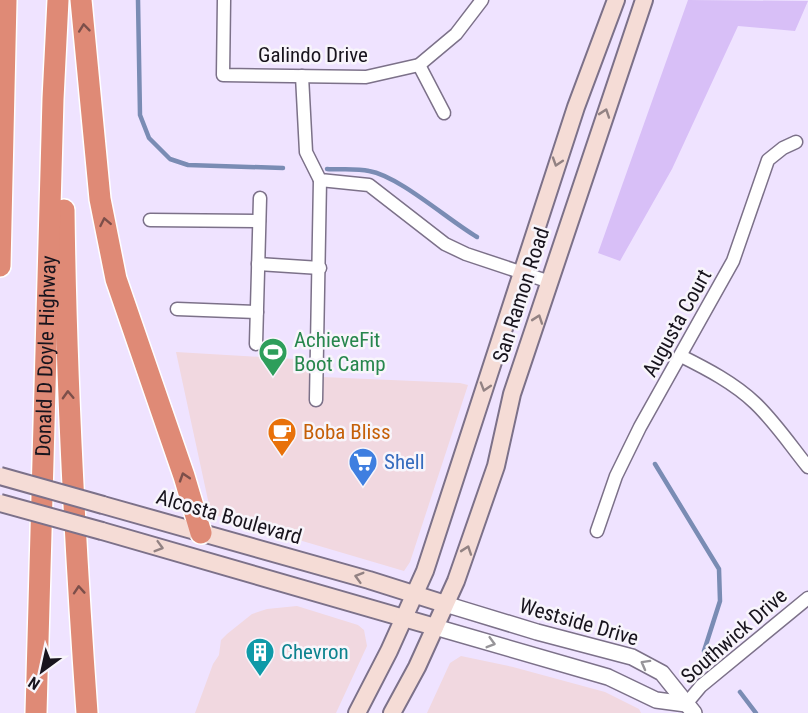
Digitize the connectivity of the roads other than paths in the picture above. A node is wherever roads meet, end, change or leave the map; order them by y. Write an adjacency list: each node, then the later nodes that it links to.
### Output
1 (6, 0): 18 (highway)
2 (58, 0): 10 (highway, Donald D Doyle Highway)
3 (81, 0): 31 (highway, one-way to 3)
4 (224, 0): 9 (street, Galindo Drive)
5 (482, 0): 8 (street, Galindo Drive)
6 (616, 0): 20 (main road, San Ramon Road, one-way to 20)
7 (644, 0): 21 (main road, San Ramon Road, one-way to 7)
8 (419, 65): 9 (street, Galindo Drive); 11 (street)
9 (302, 76): 13 (street)
10 (53, 99): 38 (highway, Donald D Doyle Highway); 39 (highway, one-way to 10)
11 (444, 113)
12 (796, 142): 25 (street, Augusta Court)
13 (320, 180): 19 (street); 20 (street)
14 (260, 198): 16 (street)
15 (150, 220): 16 (street)
16 (259, 221): 17 (street)
17 (258, 264): 19 (street); 23 (street)
18 (0, 266)
19 (320, 268): 26 (street)
20 (521, 272): 21 (street); 32 (main road, San Ramon Road, one-way to 32)
21 (550, 282): 34 (main road, San Ramon Road, one-way to 21)
22 (177, 309): 23 (street)
23 (257, 312): 24 (street)
24 (256, 344)
25 (681, 356): 27 (street); 30 (street, Augusta Court)
26 (316, 400)
27 (808, 467)
28 (0, 476): 31 (main road, Alcosta Boulevard, bridge)
29 (0, 503): 35 (main road, one-way to 35, bridge)
30 (597, 531)
31 (201, 533): 32 (main road, Alcosta Boulevard, one-way to 31)
32 (415, 594): 34 (main road, Alcosta Boulevard); 35 (main road, San Ramon Road)
33 (808, 598): 37 (street, Southwick Drive)
34 (445, 604): 36 (main road, San Ramon Road); 37 (street, Westside Drive, one-way to 34)
35 (404, 618): 36 (main road); 40 (main road, San Ramon Road)
36 (435, 627): 37 (street, one-way to 37); 41 (main road, San Ramon Road)
37 (690, 708)
38 (36, 713)
39 (87, 713)
40 (357, 713)
41 (392, 713)

